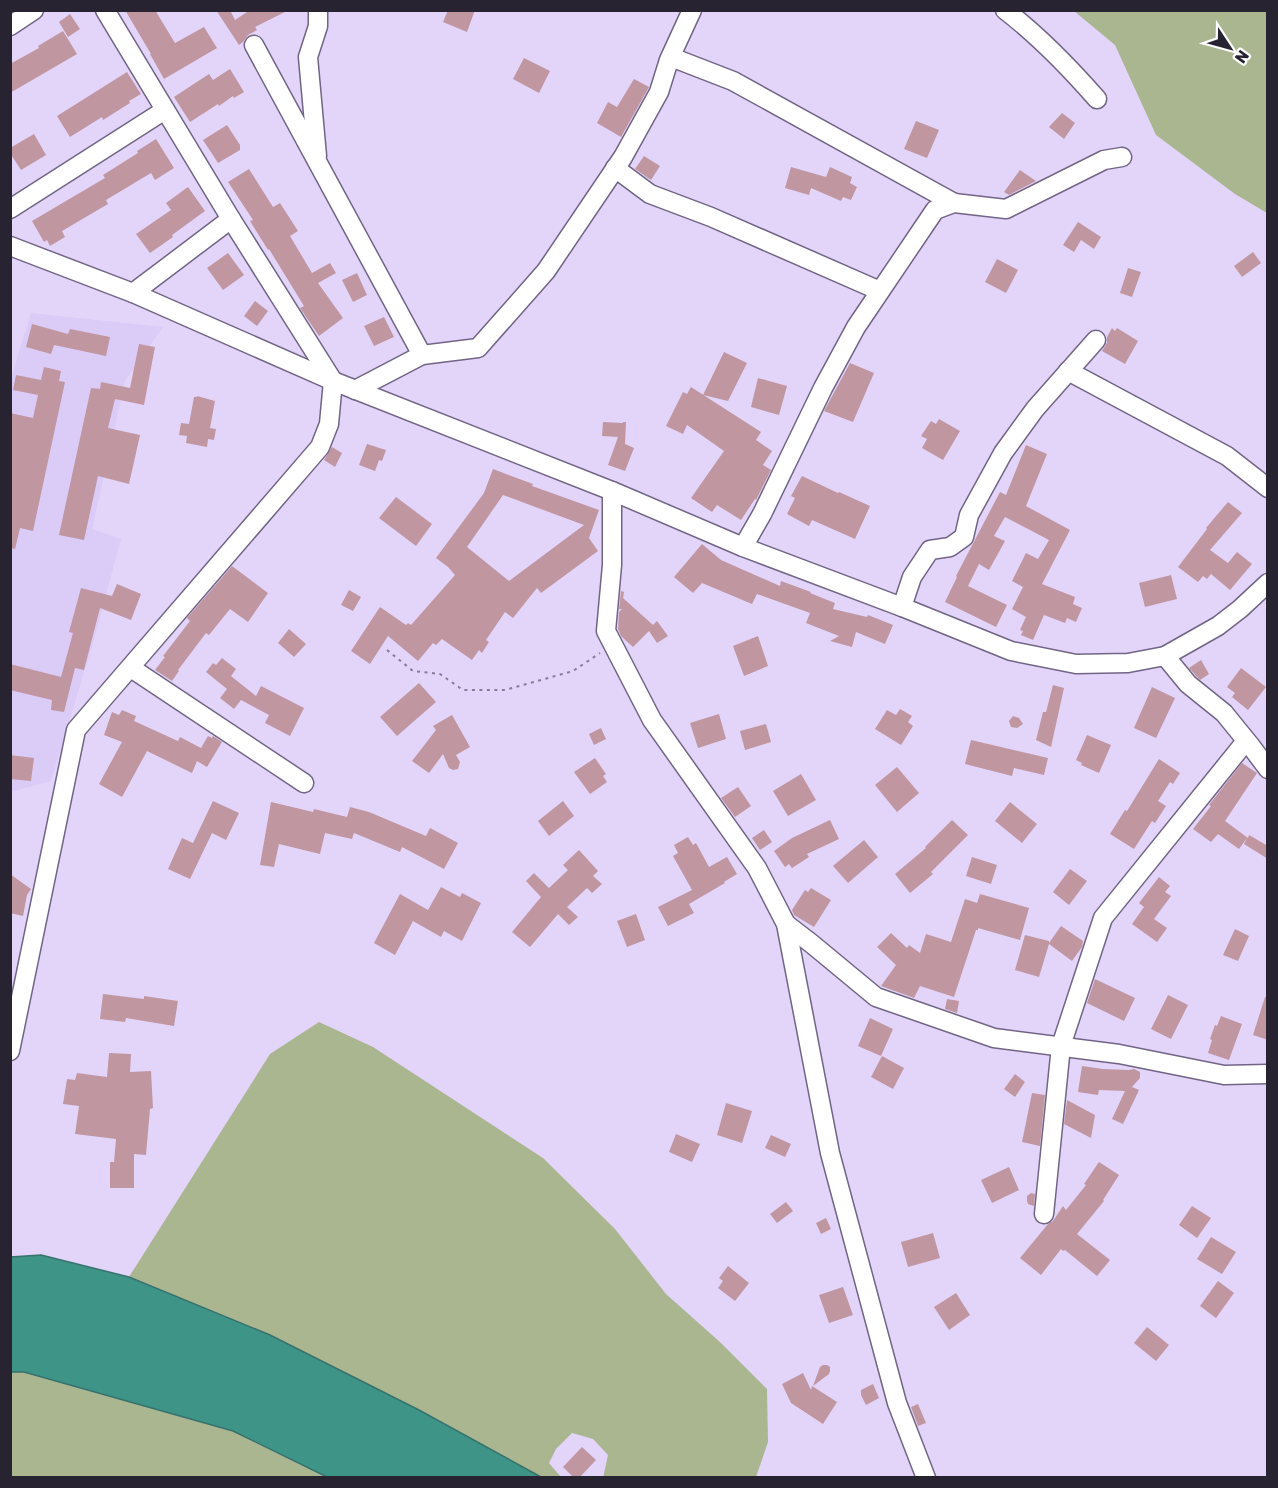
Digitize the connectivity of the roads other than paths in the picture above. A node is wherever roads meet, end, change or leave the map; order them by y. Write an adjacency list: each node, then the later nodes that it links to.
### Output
1 (34, 10): 6 (street)
2 (105, 10): 10 (street)
3 (318, 10): 12 (street)
4 (692, 10): 8 (street)
5 (1005, 10): 9 (street)
6 (10, 26)
7 (254, 45): 12 (street)
8 (670, 57): 13 (street); 14 (street)
9 (1097, 99)
10 (165, 110): 15 (street); 16 (street)
11 (1122, 157): 14 (street)
12 (318, 164): 21 (street)
13 (615, 168): 18 (street); 21 (street)
14 (954, 203): 18 (street)
15 (10, 209)
16 (231, 219): 19 (street); 23 (street)
17 (10, 246): 19 (street)
18 (880, 291): 27 (street)
19 (133, 293): 23 (street)
20 (1096, 340): 22 (street)
21 (422, 355): 24 (street)
22 (1068, 371): 25 (street); 29 (street)
23 (333, 381): 24 (street); 31 (street)
24 (355, 390): 26 (street)
25 (1268, 488)
26 (612, 491): 27 (street); 35 (street)
27 (744, 547): 29 (street)
28 (1268, 583): 30 (street)
29 (902, 607): 30 (street)
30 (1165, 656): 32 (street)
31 (131, 668): 34 (street); 37 (street)
32 (1246, 741): 33 (street); 36 (street)
33 (1268, 769)
34 (304, 783)
35 (786, 924): 36 (street); 40 (street)
36 (1061, 1046): 38 (street); 39 (street)
37 (10, 1051)
38 (1268, 1074)
39 (1044, 1214)
40 (926, 1478)

